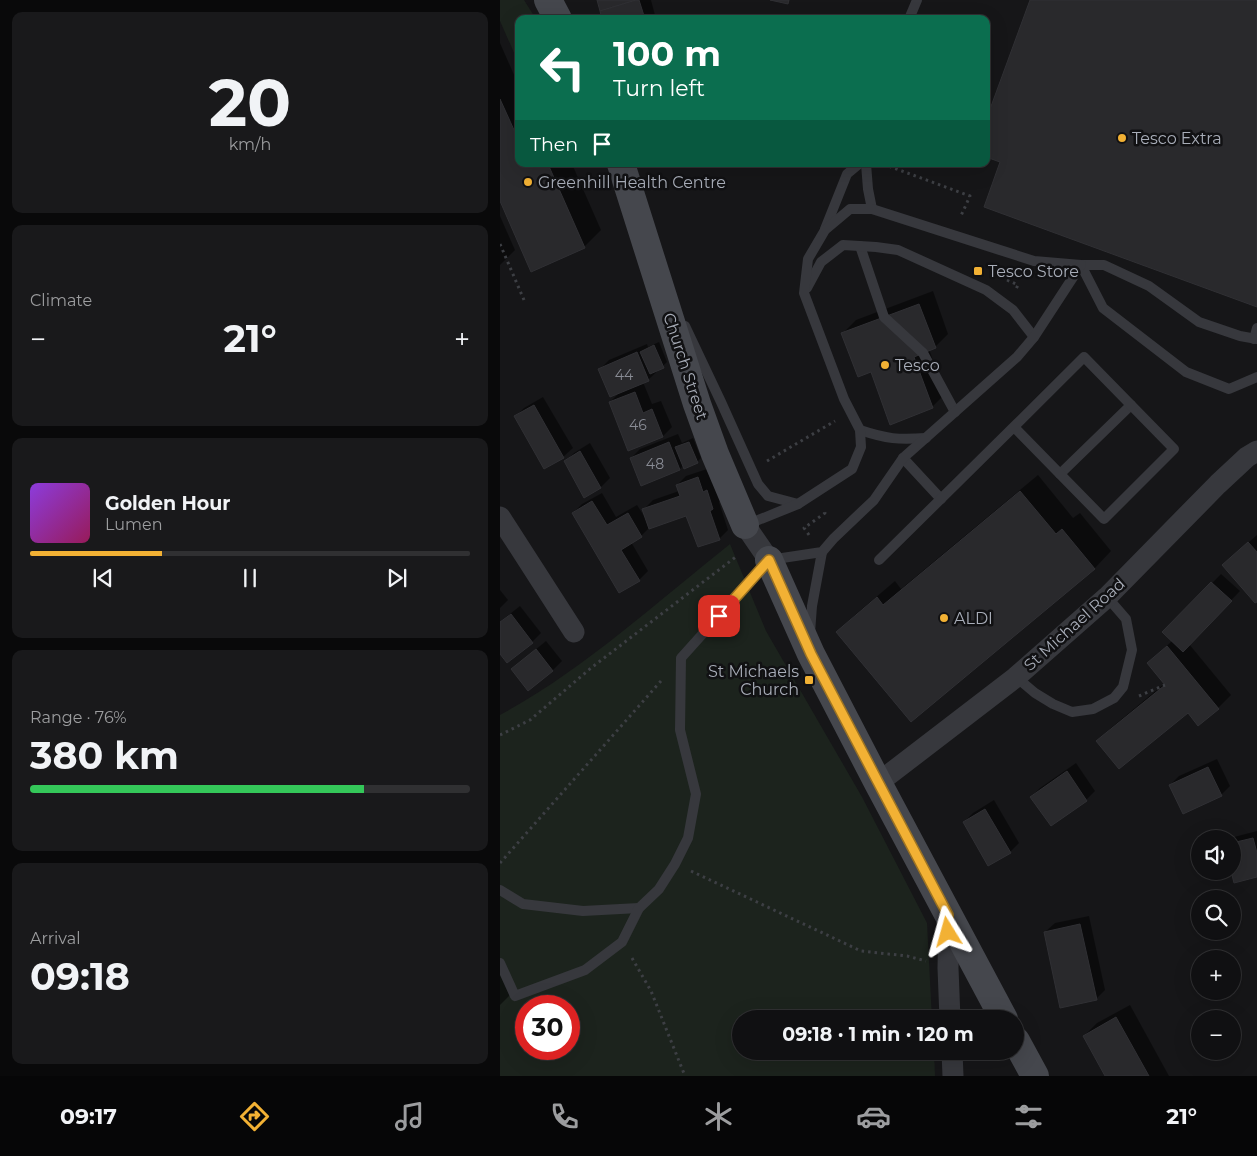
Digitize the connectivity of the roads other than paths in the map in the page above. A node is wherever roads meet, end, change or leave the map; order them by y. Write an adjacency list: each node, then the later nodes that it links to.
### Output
1 (548, 0): 3 (street)
2 (916, 0): 4 (lane)
3 (556, 15)
4 (910, 15)
5 (622, 167): 11 (street, Church Street)
6 (855, 167): 9 (lane)
7 (866, 167): 8 (lane)
8 (872, 209): 9 (lane); 12 (lane)
9 (825, 230): 13 (lane)
10 (860, 246): 13 (lane); 15 (lane); 19 (lane)
11 (650, 254): 27 (lane); 29 (street, Church Street)
12 (1080, 265): 15 (lane); 16 (lane); 17 (lane)
13 (804, 293): 21 (lane)
14 (1257, 328): 16 (lane)
15 (1034, 336): 19 (lane)
16 (1255, 339)
17 (1257, 377)
18 (1131, 405): 20 (lane); 25 (lane); 25 (lane)
19 (955, 412): 22 (lane)
20 (1014, 427): 25 (lane); 26 (lane)
21 (860, 430): 22 (lane); 27 (lane)
22 (926, 438): 24 (lane)
23 (1257, 452): 33 (street, St Michael Road)
24 (902, 458): 26 (lane); 30 (lane)
25 (1060, 474)
26 (941, 499): 32 (lane)
27 (798, 504): 29 (lane)
28 (500, 516): 34 (street)
29 (746, 525): 31 (street, Church Street)
30 (822, 552): 31 (lane); 35 (lane)
31 (769, 560): 35 (street); 39 (lane)
32 (879, 560)
33 (1107, 597): 36 (street, St Michael Road); 36 (lane)
34 (574, 632)
35 (809, 649): 37 (street)
36 (1016, 677): 37 (street, St Michael Road)
37 (878, 782): 40 (street)
38 (500, 890): 39 (lane)
39 (639, 908): 41 (lane)
40 (948, 915): 42 (street); 43 (street)
41 (500, 963)
42 (950, 1010)
43 (999, 1010)
44 (1024, 1056): 47 (street)
45 (952, 1060): 46 (street)
46 (953, 1076)
47 (1035, 1076)

